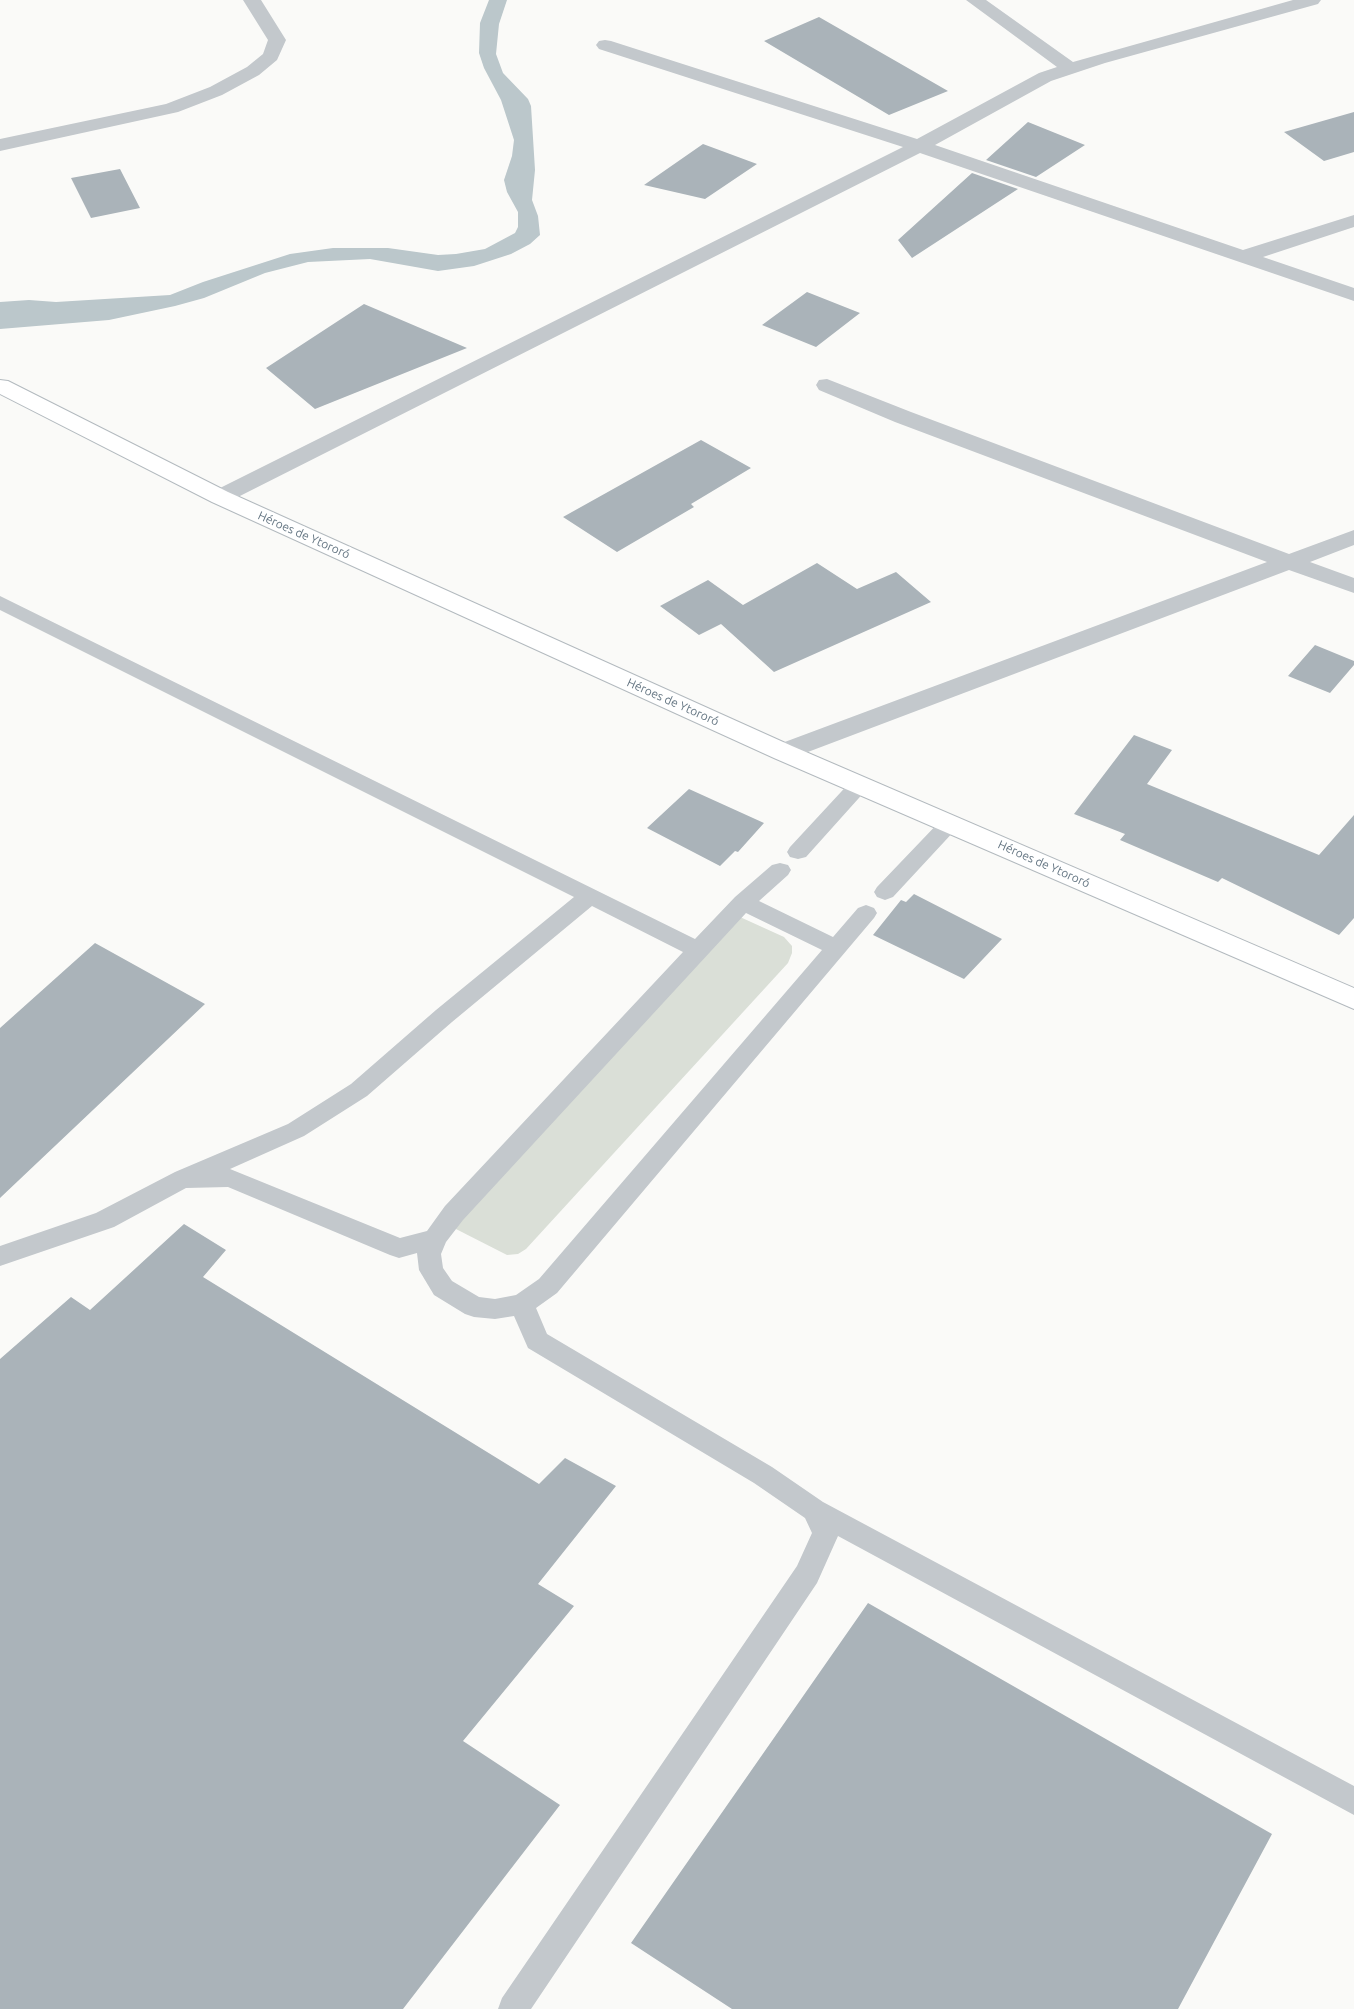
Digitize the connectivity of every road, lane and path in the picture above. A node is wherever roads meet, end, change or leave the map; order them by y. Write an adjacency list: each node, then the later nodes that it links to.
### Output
1 (252, 0): 6 (street)
2 (975, 0): 5 (street)
3 (1312, 0): 5 (street)
4 (605, 45): 7 (street)
5 (1070, 68): 7 (street)
6 (0, 145)
7 (919, 146): 9 (street); 13 (street)
8 (1354, 221): 9 (street)
9 (1243, 257): 10 (street)
10 (1354, 295)
11 (827, 384): 15 (street)
12 (0, 386): 13 (main road, Héroes de Ytororó)
13 (220, 497): 18 (main road, Héroes de Ytororó)
14 (1354, 537): 15 (street)
15 (1292, 561): 16 (street); 18 (street)
16 (1354, 586)
17 (0, 602): 24 (lane)
18 (783, 752): 19 (main road, Héroes de Ytororó)
19 (860, 784): 20 (main road, Héroes de Ytororó); 21 (lane)
20 (950, 823): 23 (lane); 29 (main road, Héroes de Ytororó)
21 (798, 852)
22 (780, 870): 25 (lane)
23 (885, 892)
24 (589, 897): 28 (lane); 30 (lane)
25 (743, 902): 27 (lane); 28 (lane)
26 (866, 913): 27 (lane)
27 (836, 948): 33 (lane)
28 (698, 950): 31 (lane)
29 (1354, 999)
30 (183, 1179): 31 (lane); 32 (lane)
31 (435, 1238): 33 (lane)
32 (0, 1256)
33 (522, 1304): 34 (lane)
34 (814, 1510): 35 (lane); 36 (lane)
35 (1354, 1801)
36 (513, 2009)

